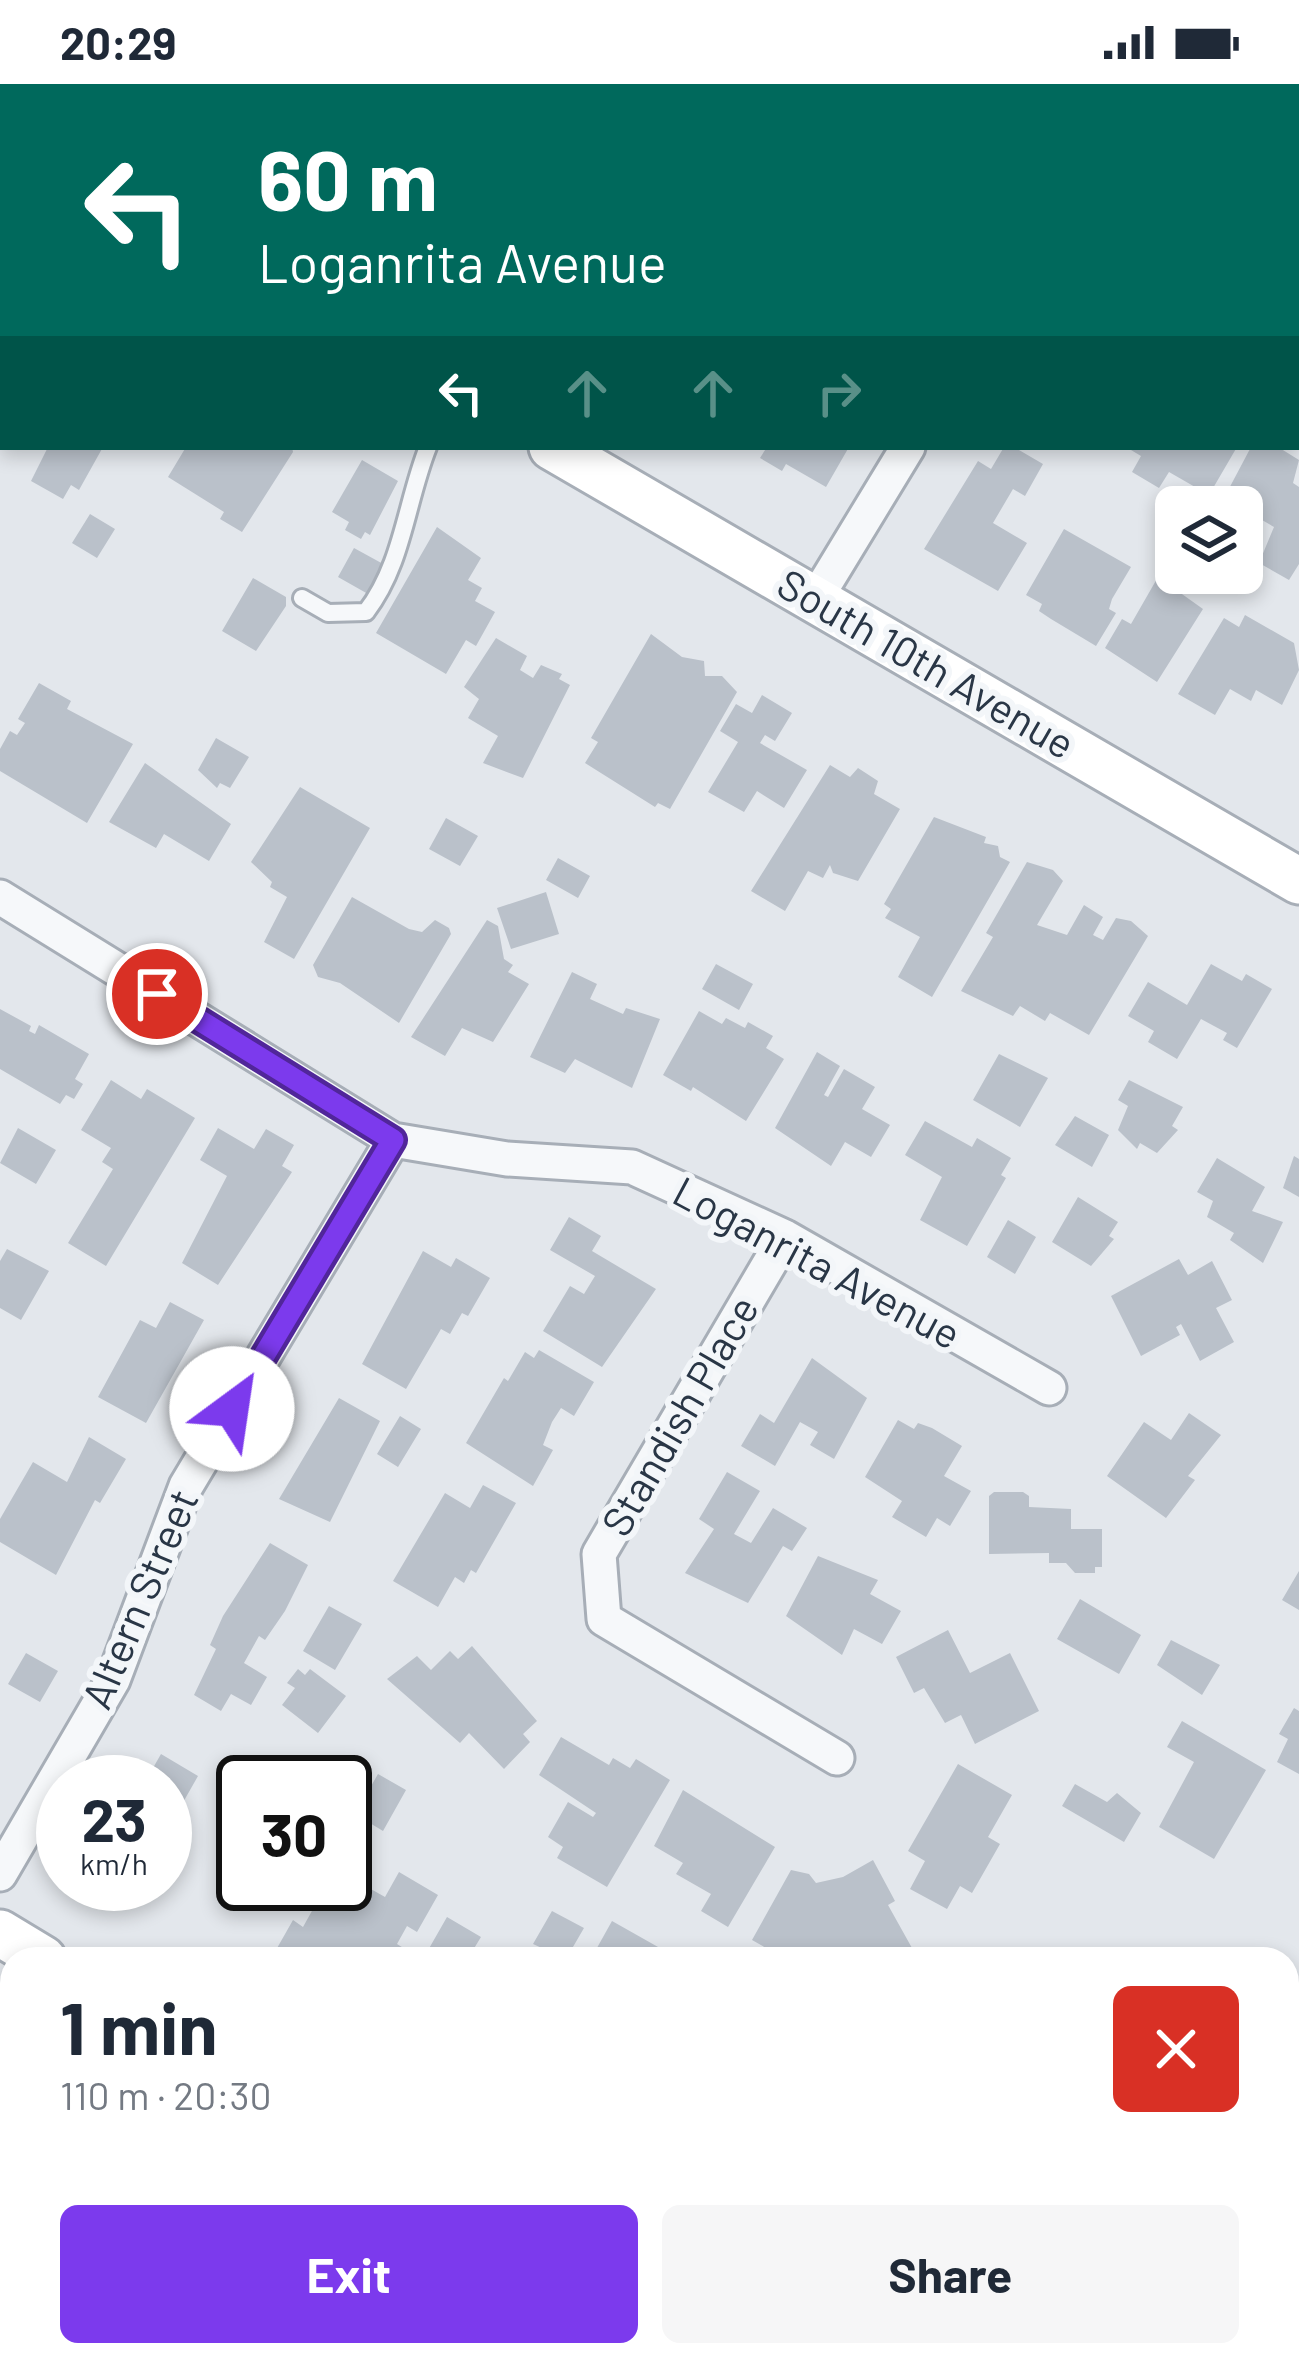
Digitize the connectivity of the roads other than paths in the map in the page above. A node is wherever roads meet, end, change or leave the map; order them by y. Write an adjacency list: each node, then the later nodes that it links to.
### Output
1 (427, 450): 4 (lane)
2 (557, 450): 5 (street, South 10th Avenue)
3 (906, 450): 5 (street)
4 (302, 598)
5 (815, 600): 6 (street, South 10th Avenue)
6 (1299, 881)
7 (0, 897): 8 (street, Loganrita Avenue)
8 (393, 1140): 9 (street, Loganrita Avenue); 12 (street, Altern Street)
9 (785, 1238): 10 (street, Loganrita Avenue); 11 (street, Standish Place)
10 (1048, 1388)
11 (837, 1758)
12 (0, 1874)

